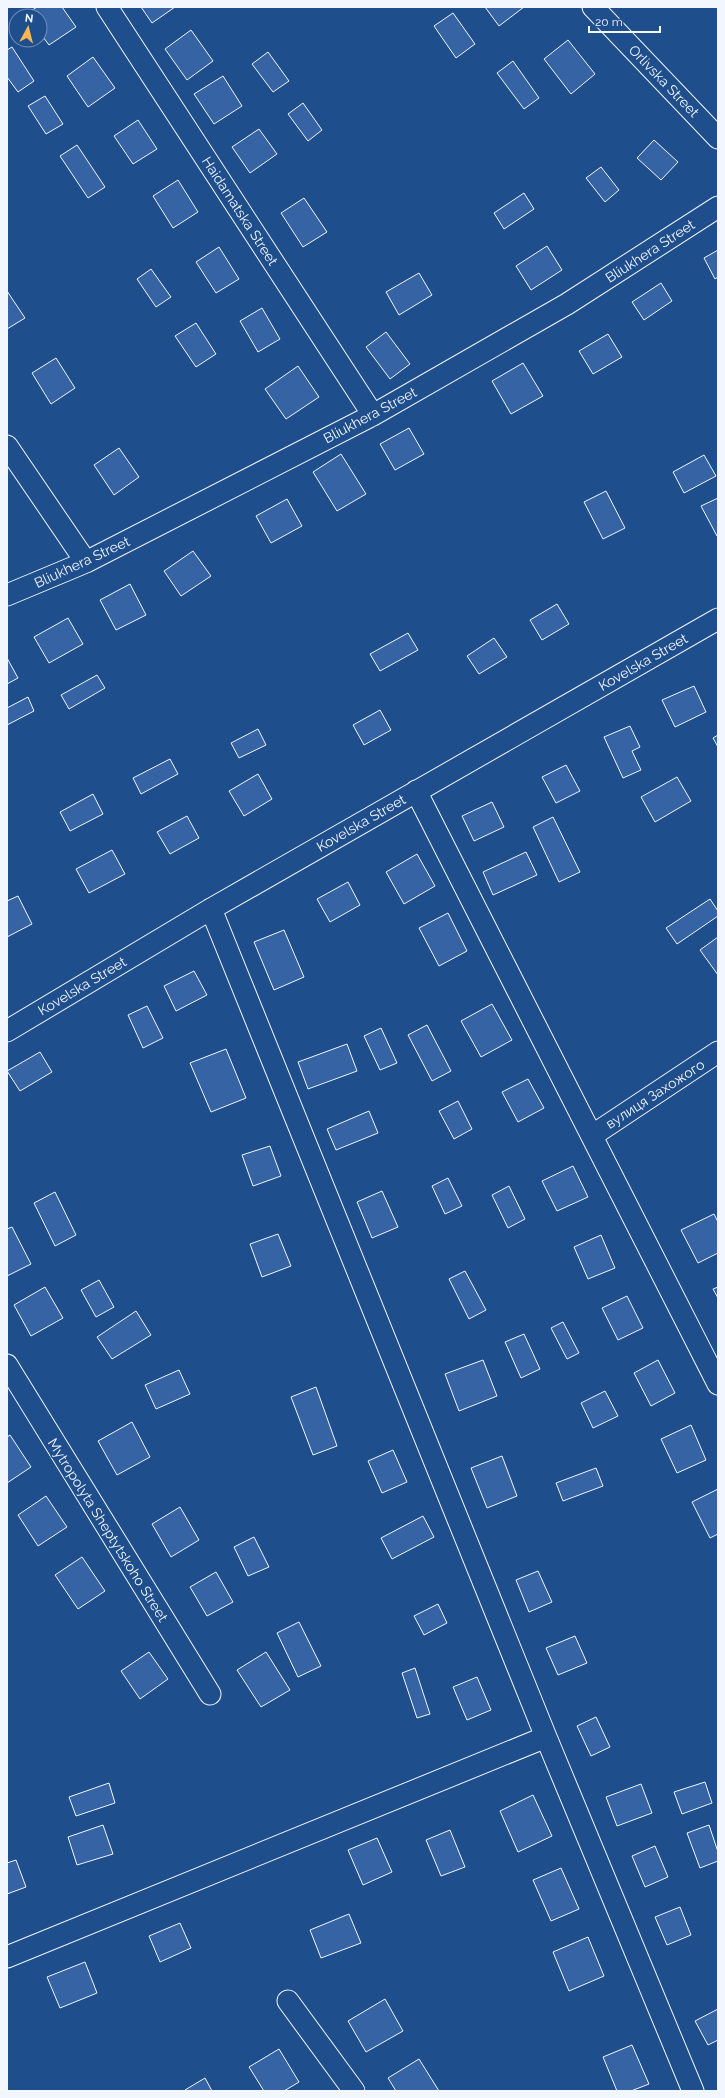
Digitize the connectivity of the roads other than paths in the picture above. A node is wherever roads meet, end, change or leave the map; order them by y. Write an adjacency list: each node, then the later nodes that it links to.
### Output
1 (107, 7): 5 (street, Haidamatska Street)
2 (593, 7): 3 (street, Orlivska Street)
3 (718, 138)
4 (718, 207): 5 (street, Bliukhera Street)
5 (373, 415): 7 (street, Bliukhera Street)
6 (7, 446): 7 (street)
7 (86, 562): 8 (street, Bliukhera Street)
8 (7, 595)
9 (718, 619): 10 (street, Kovelska Street)
10 (416, 791): 11 (street, Kovelska Street); 14 (street)
11 (211, 909): 12 (street, Kovelska Street); 19 (street)
12 (7, 1031)
13 (718, 1052): 14 (street, вулиця Захожого)
14 (593, 1135): 16 (street)
15 (7, 1365): 17 (street, Mytropolyta Sheptytskoho Street)
16 (718, 1384)
17 (13, 1390): 18 (street, Mytropolyta Sheptytskoho Street)
18 (210, 1694)
19 (546, 1737): 20 (street); 23 (street)
20 (7, 1957)
21 (288, 2000): 22 (street)
22 (354, 2091)
23 (693, 2091)

